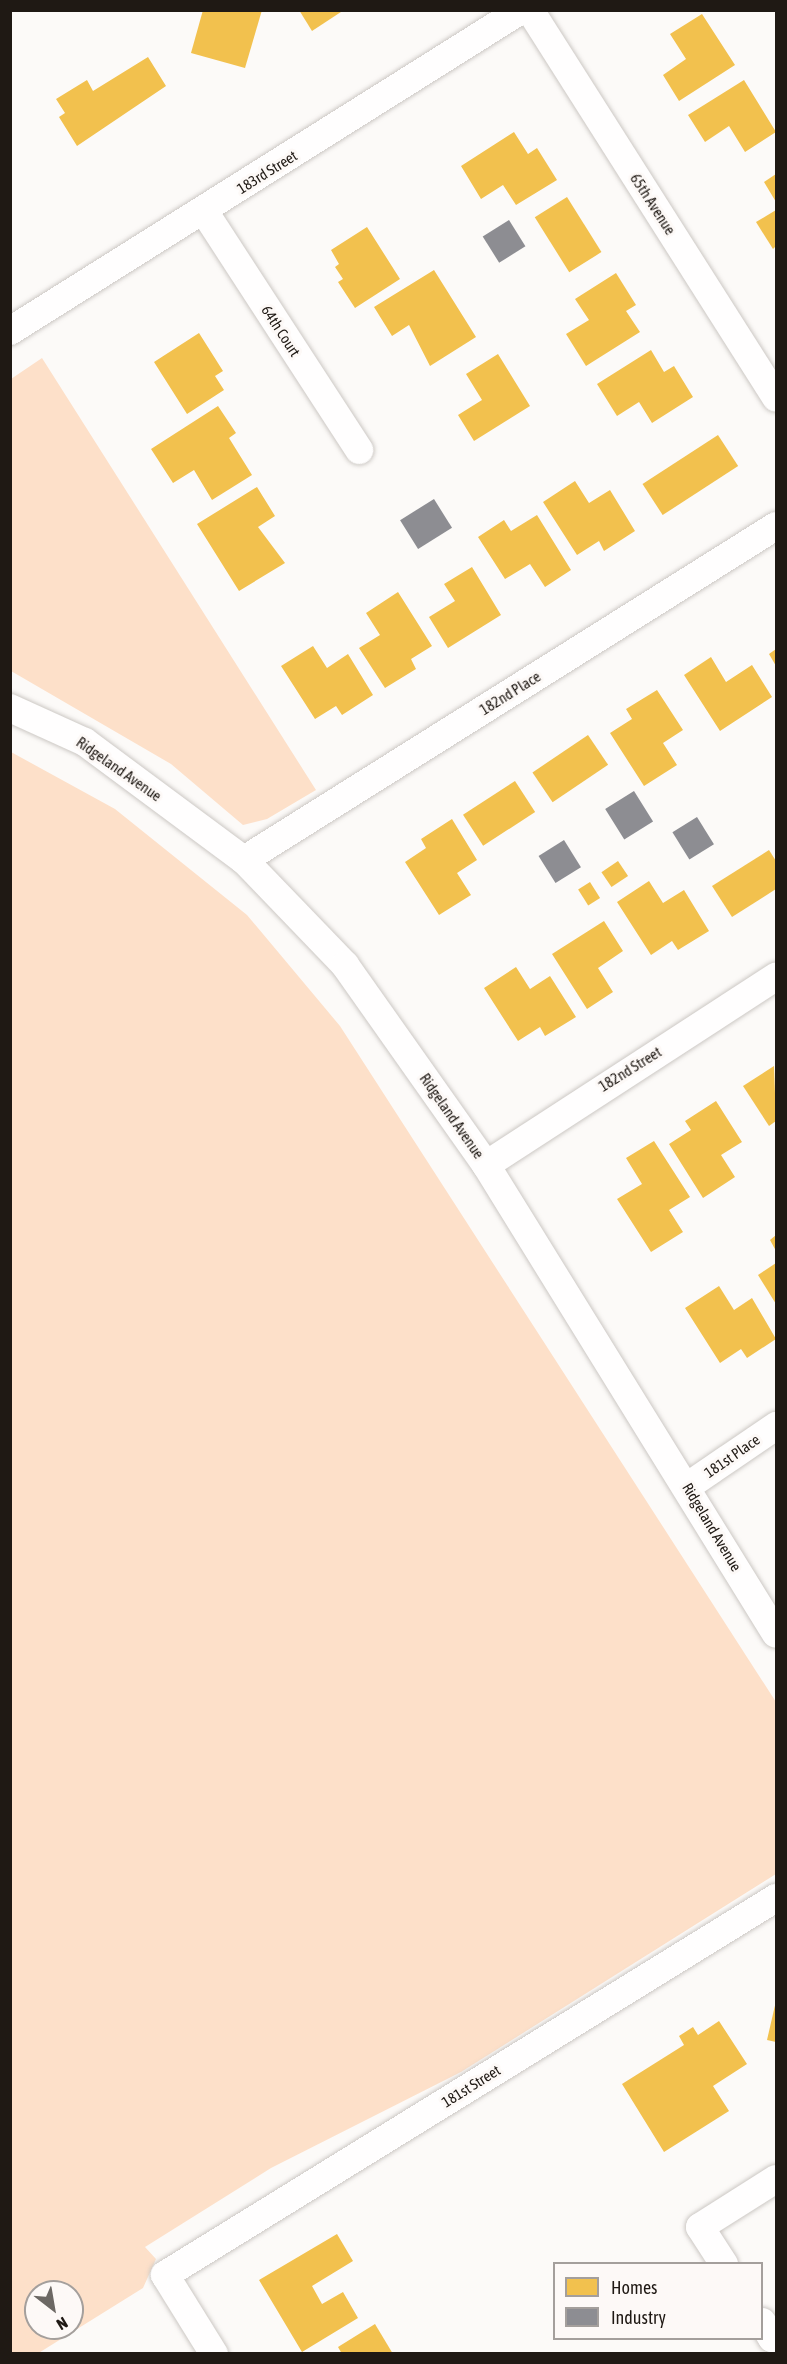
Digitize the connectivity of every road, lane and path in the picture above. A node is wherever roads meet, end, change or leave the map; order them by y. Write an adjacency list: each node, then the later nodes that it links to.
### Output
1 (521, 10): 3 (street, 183rd Street)
2 (530, 10): 5 (street, 65th Avenue)
3 (204, 211): 4 (street, 183rd Street); 6 (street, 64th Court)
4 (10, 331)
5 (777, 397)
6 (358, 450)
7 (777, 526): 9 (street, 182nd Place)
8 (10, 708): 9 (street, Ridgeland Avenue)
9 (244, 860): 11 (street, Ridgeland Avenue)
10 (777, 977): 11 (street, 182nd Street)
11 (486, 1165): 13 (street, Ridgeland Avenue)
12 (777, 1426): 13 (street, 181st Place)
13 (688, 1486): 14 (street, Ridgeland Avenue)
14 (777, 1634)
15 (777, 1898): 20 (street, 181st Street)
16 (772, 2181): 17 (street)
17 (723, 2262)
18 (763, 2324): 19 (street)
19 (777, 2335)
20 (214, 2354)

